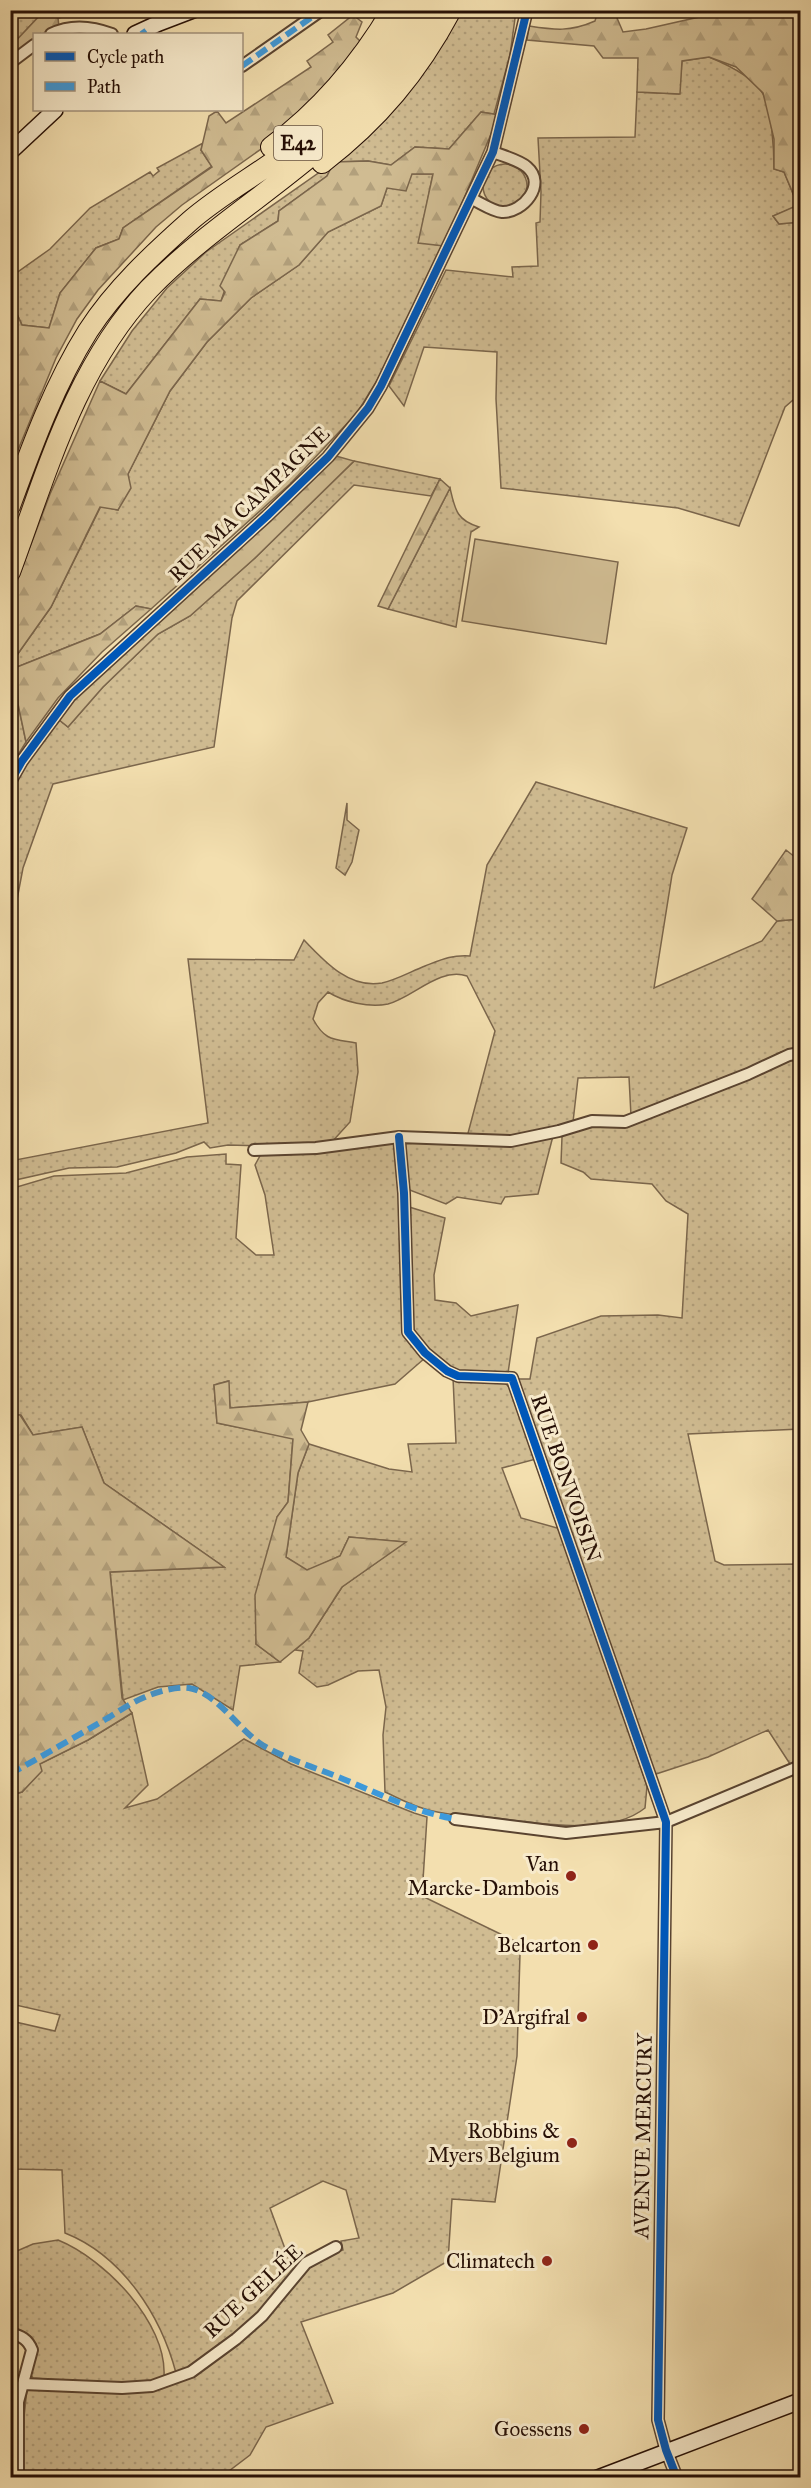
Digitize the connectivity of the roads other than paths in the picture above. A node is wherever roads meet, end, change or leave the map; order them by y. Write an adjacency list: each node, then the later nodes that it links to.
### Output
1 (193, 10): 10 (street)
2 (322, 10): 13 (street)
3 (392, 10): 19 (highway)
4 (413, 10): 19 (highway, E42)
5 (429, 10): 17 (highway, E42)
6 (451, 10): 17 (highway)
7 (527, 10): 16 (street, RUE MA CAMPAGNE)
8 (53, 33): 9 (street)
9 (108, 33)
10 (141, 33)
11 (33, 46): 12 (street)
12 (10, 63)
13 (243, 65)
14 (54, 111): 15 (street)
15 (10, 152)
16 (493, 152): 18 (street, RUE MA CAMPAGNE); 18 (street)
17 (294, 170): 21 (highway, E42)
18 (472, 199): 22 (street, RUE MA CAMPAGNE)
19 (157, 251): 20 (highway, E42)
20 (10, 506)
21 (10, 572)
22 (10, 782)
23 (801, 1053): 24 (street)
24 (399, 1137): 25 (street); 28 (street, RUE BONVOISIN)
25 (254, 1150)
26 (801, 1766): 28 (street)
27 (455, 1819): 28 (street)
28 (666, 1822): 33 (street, AVENUE MERCURY)
29 (336, 2247): 31 (street, RUE GELÉE)
30 (10, 2333): 31 (street)
31 (23, 2384): 34 (street)
32 (801, 2401): 33 (street)
33 (666, 2450): 35 (street); 36 (street, AVENUE MERCURY)
34 (18, 2478)
35 (598, 2478)
36 (677, 2478)

